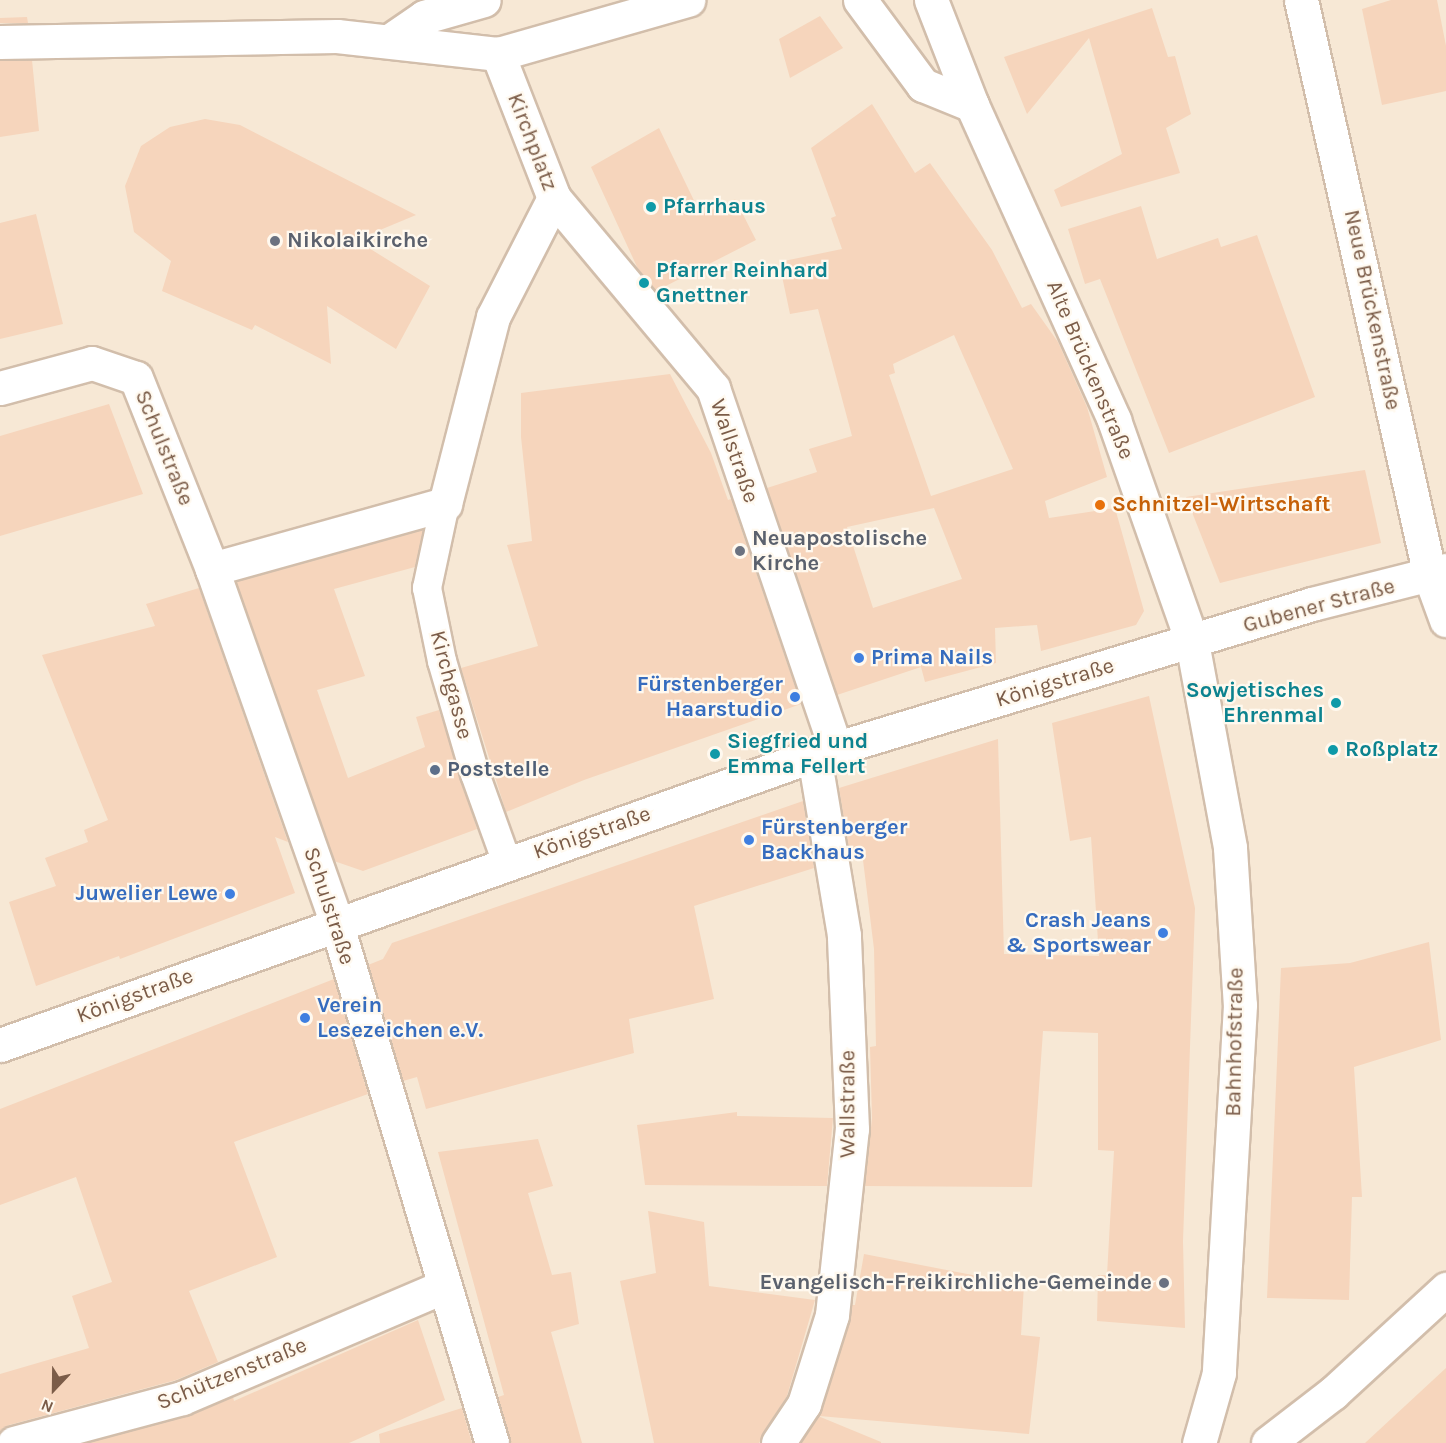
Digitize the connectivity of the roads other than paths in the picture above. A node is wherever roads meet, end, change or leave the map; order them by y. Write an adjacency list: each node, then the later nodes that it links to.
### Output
1 (484, 0): 6 (street)
2 (688, 0): 8 (street)
3 (860, 0): 9 (street)
4 (932, 0): 9 (street, Alte Brückenstraße)
5 (1301, 0): 14 (street, Neue Brückenstraße)
6 (389, 40): 7 (street); 8 (street)
7 (0, 42)
8 (498, 54): 10 (street, Kirchplatz)
9 (972, 105): 16 (street, Alte Brückenstraße)
10 (555, 198): 12 (street, Kirchplatz); 17 (street, Wallstraße)
11 (0, 388): 13 (street, Schulstraße)
12 (445, 504): 13 (street); 18 (lane, Kirchgasse)
13 (212, 569): 19 (street, Schulstraße)
14 (1438, 573): 15 (street, Neue Brückenstraße); 16 (street, Gubener Straße)
15 (1446, 620)
16 (1192, 642): 17 (street, Königstraße); 26 (street, Bahnhofstraße)
17 (825, 752): 18 (street, Königstraße); 25 (street, Wallstraße)
18 (507, 863): 19 (street, Königstraße)
19 (336, 922): 20 (street, Königstraße); 21 (street, Schulstraße)
20 (0, 1045)
21 (444, 1286): 23 (street, Schützenstraße); 24 (street, Schulstraße)
22 (1446, 1290): 27 (street)
23 (14, 1443)
24 (492, 1443)
25 (778, 1443)
26 (1199, 1443)
27 (1268, 1443)

